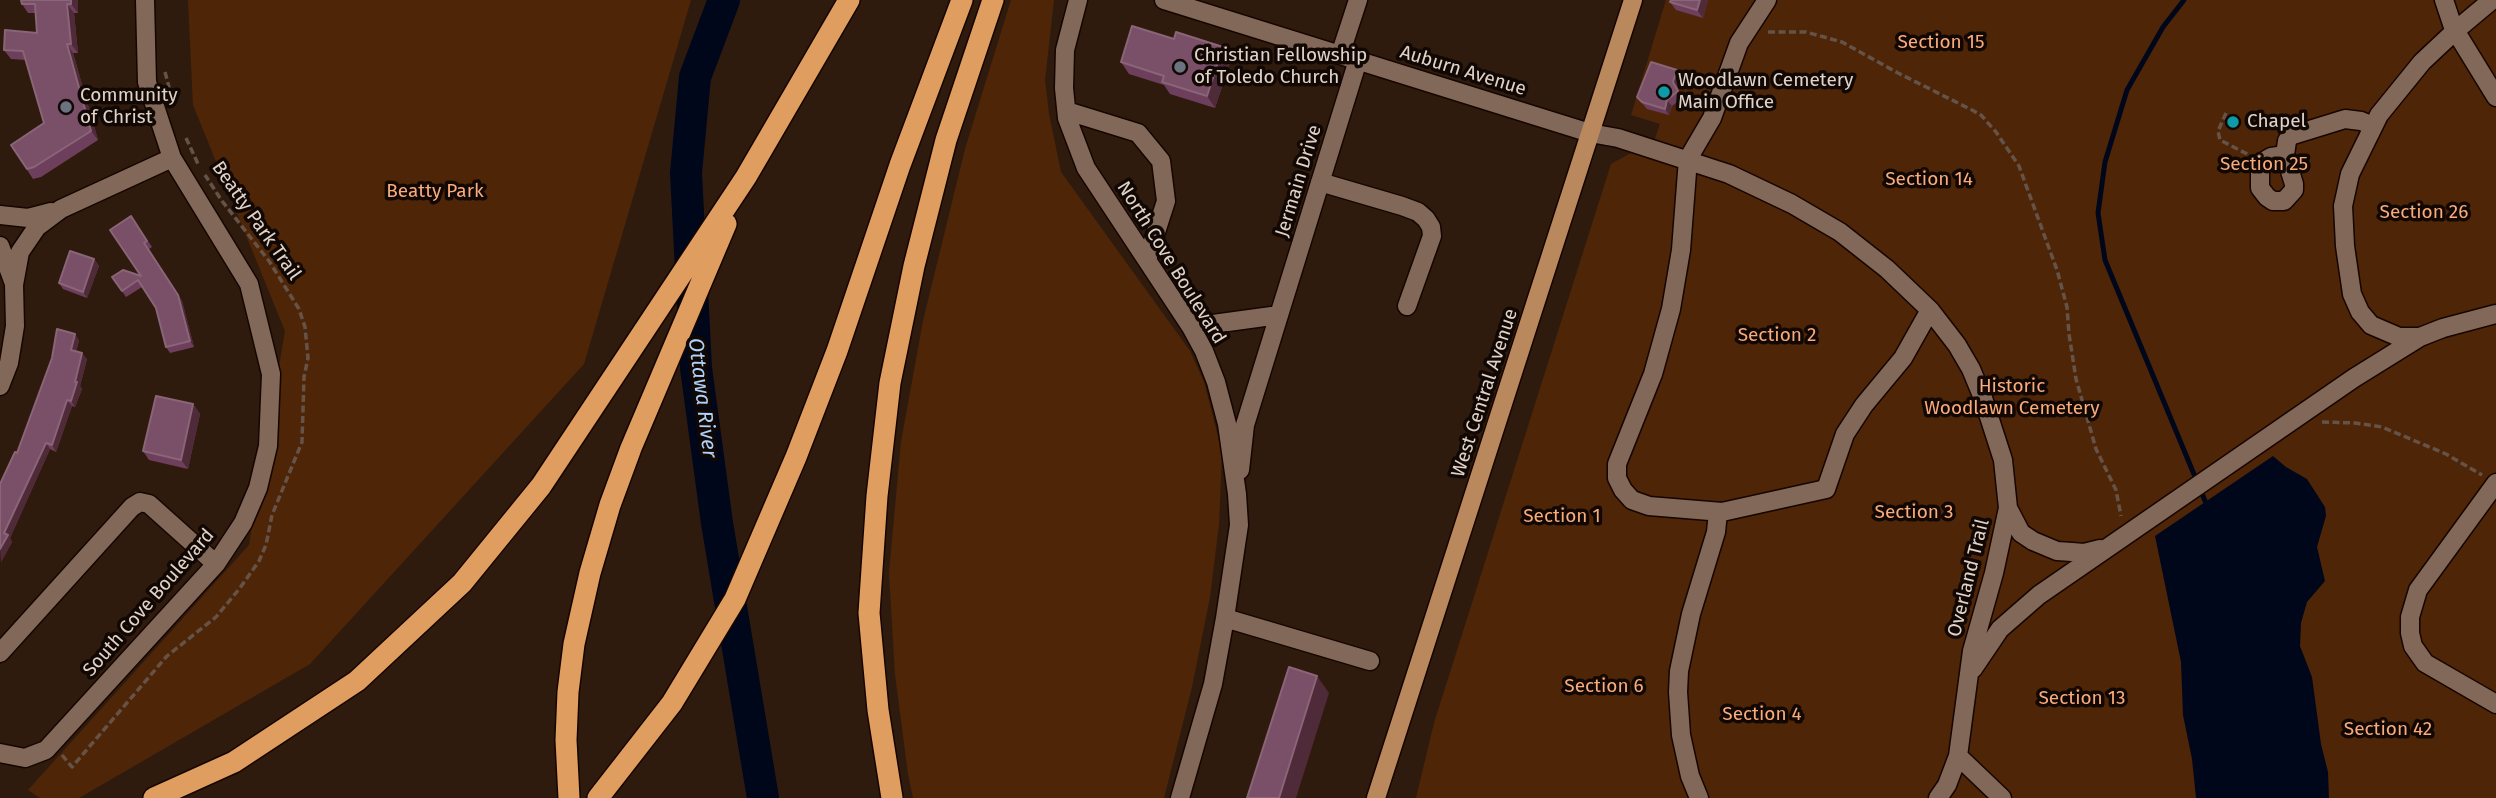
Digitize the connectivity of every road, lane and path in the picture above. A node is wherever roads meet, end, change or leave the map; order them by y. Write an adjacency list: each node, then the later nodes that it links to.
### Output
1 (145, 0): 26 (street, South Cove Boulevard)
2 (849, 0): 28 (highway)
3 (962, 0): 60 (highway)
4 (993, 0): 61 (highway)
5 (1079, 0): 19 (street, North Cove Boulevard)
6 (1164, 0): 14 (street, Auburn Avenue)
7 (1359, 0): 14 (street)
8 (1767, 0): 13 (street)
9 (2444, 0): 12 (street)
10 (2492, 0): 12 (street)
11 (1628, 1): 22 (main road, West Central Avenue)
12 (2455, 31): 17 (street); 21 (street)
13 (1746, 32): 27 (street); 47 (path)
14 (1340, 55): 15 (street, Auburn Avenue)
15 (1358, 61): 22 (street, Auburn Avenue); 29 (street, Jermain Drive)
16 (165, 69): 18 (path)
17 (2496, 97)
18 (173, 103)
19 (1067, 111): 33 (street, North Cove Boulevard); 33 (street)
20 (2226, 113): 24 (path)
21 (2372, 126): 25 (street); 40 (street)
22 (1590, 133): 27 (street, Overland Trail); 63 (main road, West Central Avenue)
23 (184, 134): 55 (path, Beatty Park Trail)
24 (2246, 153)
25 (2285, 155)
26 (172, 158): 30 (street); 49 (street, South Cove Boulevard)
27 (1688, 159): 36 (street, Overland Trail); 46 (street)
28 (746, 177): 58 (highway); 59 (highway)
29 (1320, 182): 35 (street); 38 (street, Jermain Drive)
30 (61, 209): 31 (street); 34 (street)
31 (0, 215)
32 (0, 246): 34 (street)
33 (1147, 260): 39 (street, North Cove Boulevard)
34 (14, 285): 41 (street)
35 (1407, 306)
36 (1930, 310): 45 (street, Overland Trail); 46 (street)
37 (2496, 314): 40 (street)
38 (1279, 315): 39 (street); 44 (street, Jermain Drive)
39 (1191, 327): 44 (street, North Cove Boulevard)
40 (2420, 337): 48 (street)
41 (0, 386)
42 (2317, 423): 43 (path)
43 (2495, 484): 54 (street)
44 (1237, 494): 50 (street, North Cove Boulevard)
45 (2008, 508): 48 (street); 53 (street, Overland Trail)
46 (1718, 512): 64 (street)
47 (2121, 516)
48 (2112, 545): 53 (street)
49 (216, 564): 51 (street); 55 (street, South Cove Boulevard)
50 (1225, 618): 52 (street); 62 (street, North Cove Boulevard)
51 (0, 653)
52 (1370, 661)
53 (1966, 690): 57 (street, Overland Trail)
54 (2494, 706)
55 (46, 750): 56 (street)
56 (5, 755)
57 (1958, 756): 65 (street, Overland Trail); 66 (street)
58 (154, 798)
59 (569, 798)
60 (598, 798)
61 (892, 798)
62 (1180, 798)
63 (1376, 798)
64 (1699, 798)
65 (1938, 798)
66 (2002, 798)

